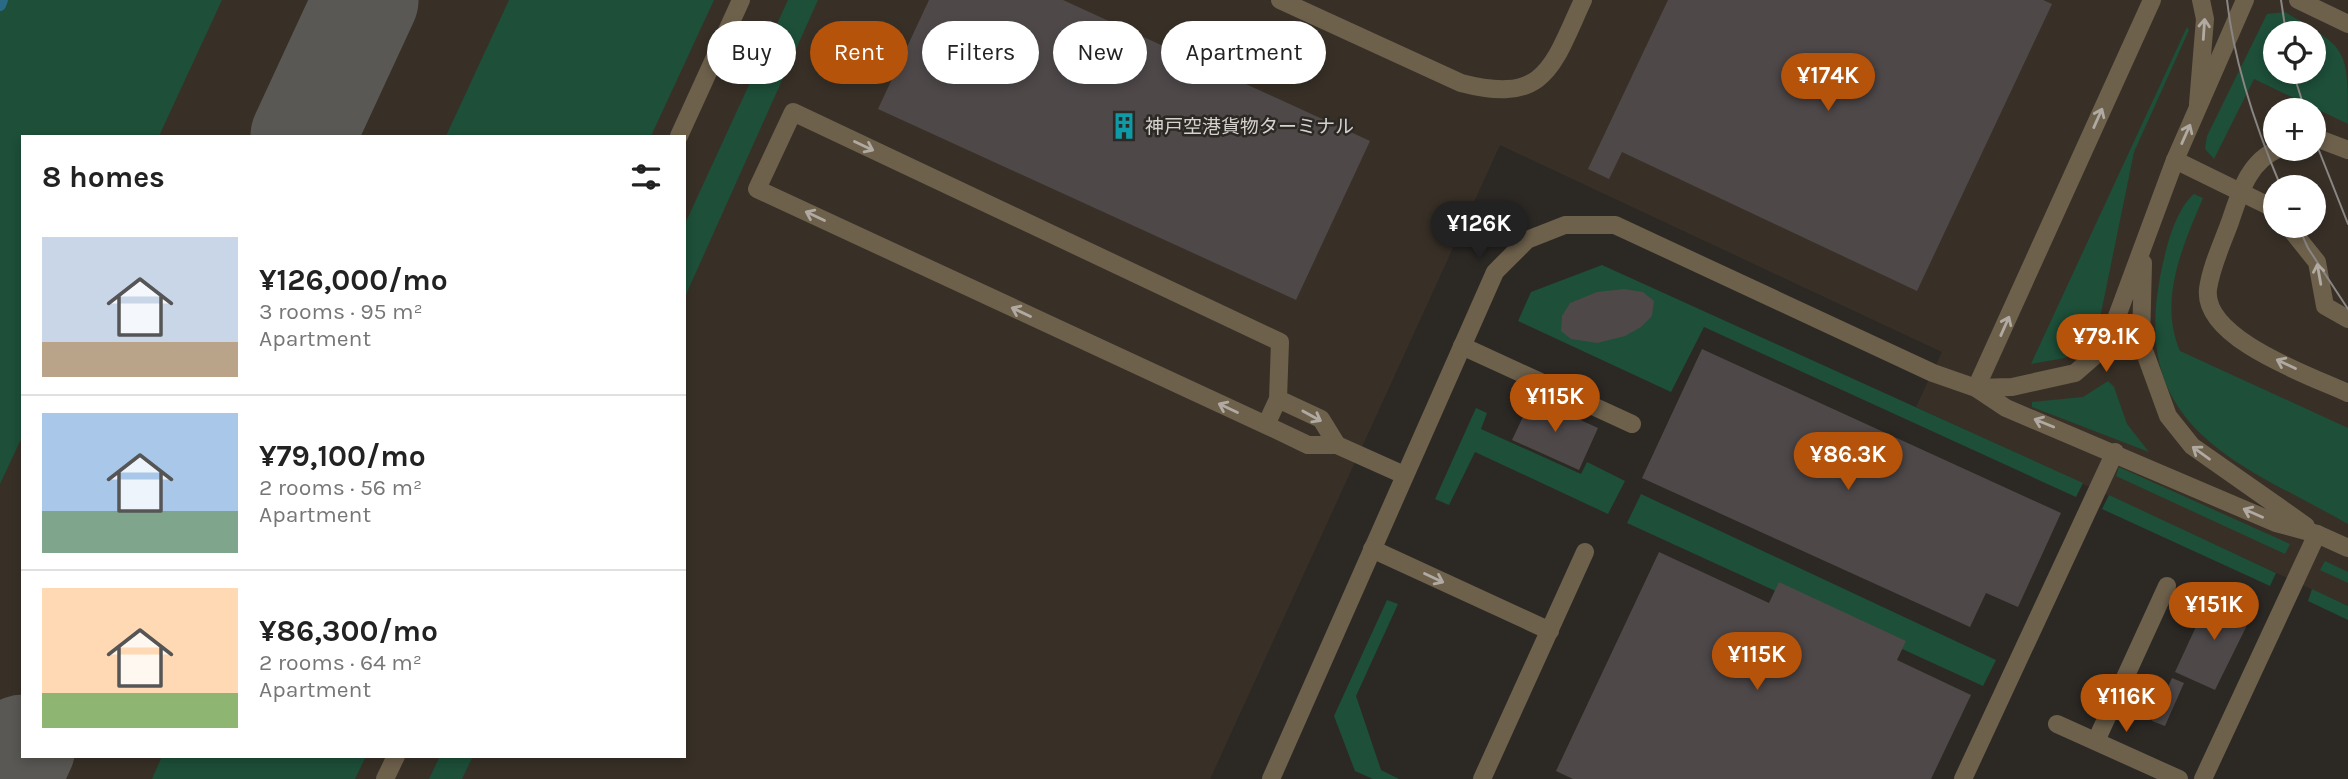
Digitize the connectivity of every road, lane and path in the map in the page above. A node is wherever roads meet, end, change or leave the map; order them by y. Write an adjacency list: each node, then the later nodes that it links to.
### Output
1 (741, 0): 10 (street)
2 (1280, 0): 3 (street)
3 (1583, 0)
4 (2151, 0): 21 (street, one-way to 4)
5 (2201, 0): 9 (street, one-way to 5)
6 (2245, 0): 9 (street)
7 (2298, 0): 8 (street)
8 (2348, 24)
9 (2198, 108): 14 (street, one-way to 9)
10 (679, 135)
11 (2326, 142): 12 (street)
12 (2348, 150)
13 (2263, 158): 15 (street)
14 (2175, 160): 15 (street); 18 (street)
15 (2241, 191): 16 (street); 22 (street, one-way to 15)
16 (2263, 203)
17 (2298, 238): 19 (street, one-way to 17)
18 (2146, 244): 21 (street); 29 (street, one-way to 18)
19 (2348, 320)
20 (1462, 346): 21 (street); 24 (street); 28 (street)
21 (1976, 388): 27 (street, one-way to 21)
22 (2348, 393)
23 (1278, 400): 25 (street); 25 (street, one-way to 23); 26 (street, one-way to 26)
24 (1632, 424)
25 (1266, 425): 26 (street)
26 (1337, 445): 28 (street)
27 (2115, 452): 29 (street, one-way to 27); 41 (street)
28 (1404, 475): 31 (street)
29 (2317, 534): 30 (street); 43 (street)
30 (2348, 548)
31 (1372, 549): 34 (street, one-way to 34); 39 (street)
32 (1586, 552): 34 (street)
33 (2167, 586): 36 (street)
34 (1550, 631): 40 (street)
35 (2057, 724): 36 (street)
36 (2096, 741): 42 (street)
37 (395, 758): 38 (street)
38 (385, 779)
39 (1271, 779)
40 (1482, 779)
41 (1963, 779)
42 (2179, 779)
43 (2203, 779)

